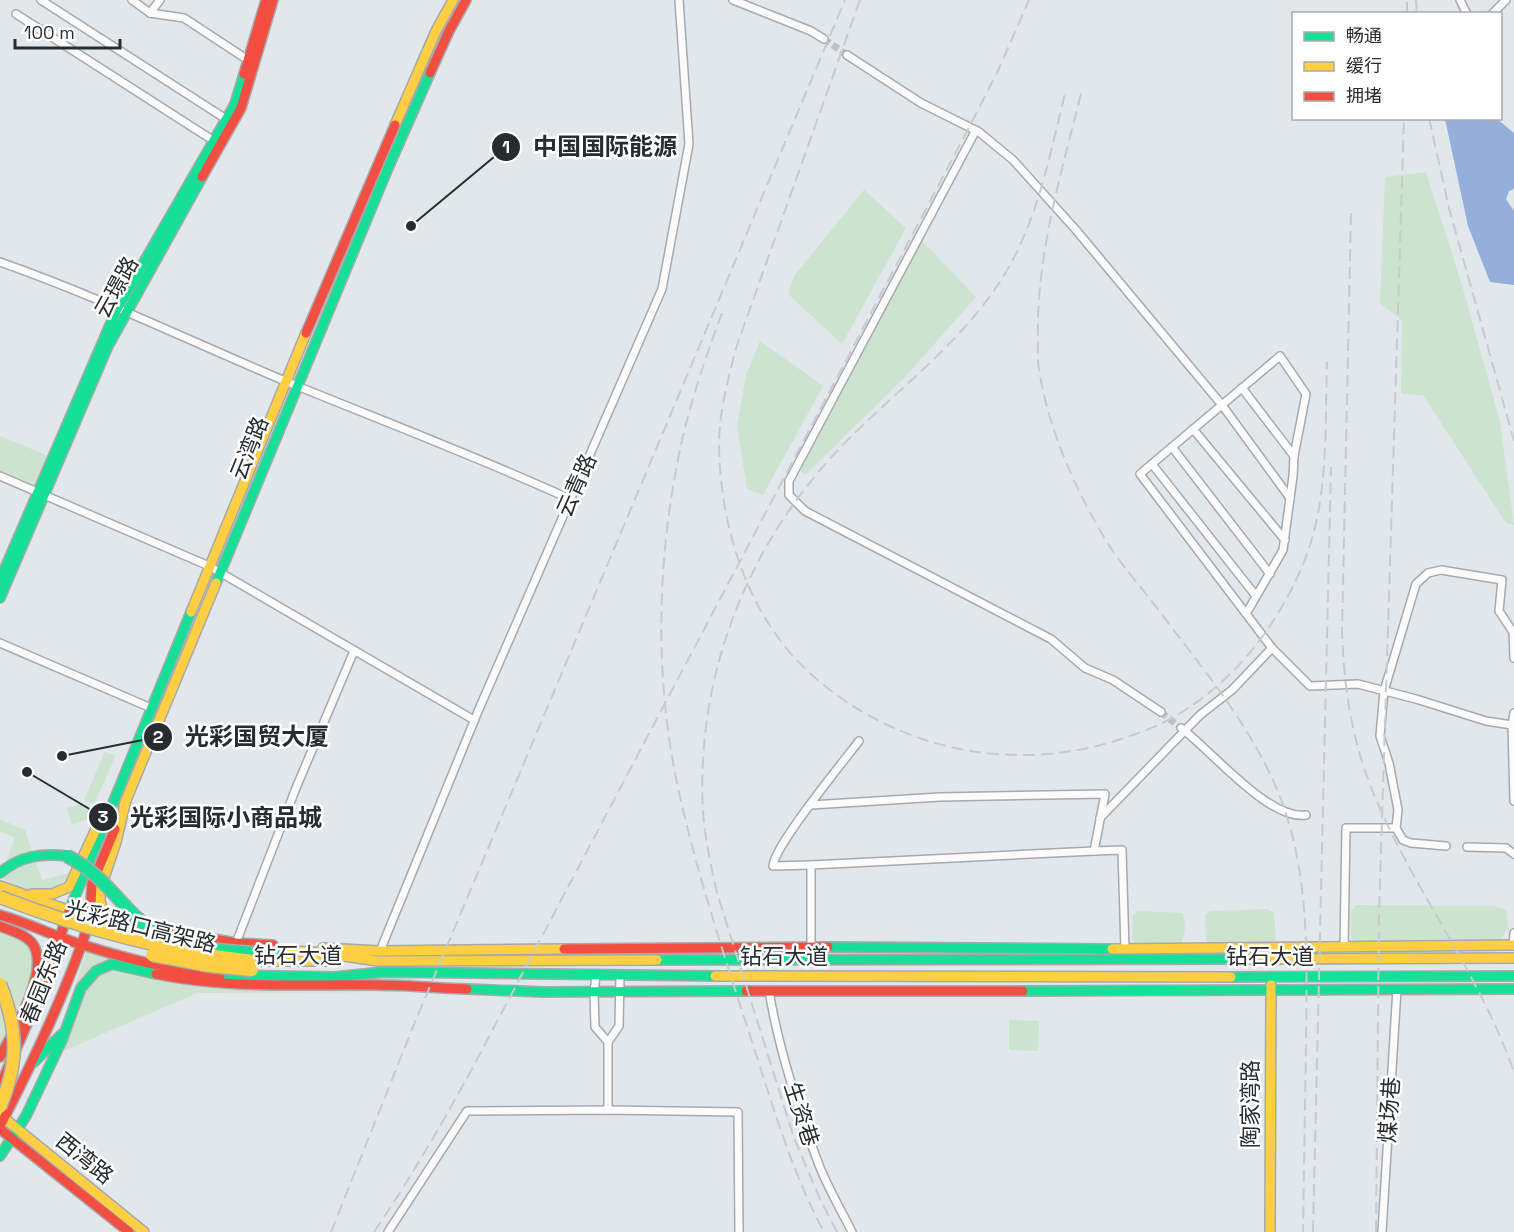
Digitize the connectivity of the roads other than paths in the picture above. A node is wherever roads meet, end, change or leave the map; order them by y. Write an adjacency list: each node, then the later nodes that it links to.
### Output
1 (41, 0): 17 (street)
2 (132, 0): 12 (street)
3 (160, 0): 12 (street)
4 (266, 0): 16 (main road, 云璟路)
5 (273, 0): 21 (main road, 云璟路)
6 (453, 0): 22 (main road, 云湾路)
7 (466, 0): 22 (main road, 云湾路)
8 (680, 0): 32 (street, 云青路)
9 (733, 0): 14 (street)
10 (1506, 0): 11 (street)
11 (1494, 12)
12 (150, 13): 16 (street)
13 (16, 14): 19 (street)
14 (824, 39)
15 (847, 55): 18 (street)
16 (248, 60): 17 (main road, 云璟路)
17 (226, 119): 19 (main road, 云璟路)
18 (976, 130): 24 (street); 47 (street)
19 (214, 141): 21 (main road, 云璟路)
20 (0, 262): 21 (street)
21 (121, 311): 22 (street); 30 (main road, 云璟路)
22 (292, 384): 32 (street); 34 (main road, 云湾路); 35 (main road, 云湾路)
23 (1242, 388): 24 (street); 27 (street); 27 (street)
24 (1222, 405): 25 (street); 31 (street)
25 (1193, 429): 26 (street); 33 (street)
26 (1172, 447): 28 (street); 36 (street)
27 (1294, 456): 31 (street)
28 (1152, 464): 38 (street); 40 (street)
29 (0, 476): 30 (street)
30 (41, 493): 34 (street); 37 (main road, 云璟路); 39 (main road, 云璟路)
31 (1290, 498): 33 (street)
32 (570, 499): 49 (street, 云青路)
33 (1285, 540): 36 (street)
34 (208, 566): 35 (street); 46 (main road, 云湾路)
35 (220, 574): 43 (street); 53 (main road, 云湾路)
36 (1270, 574): 38 (street)
37 (0, 580)
38 (1256, 596): 40 (street)
39 (0, 598)
40 (1246, 614): 42 (street)
41 (0, 643): 46 (street)
42 (1272, 648): 45 (street); 51 (street)
43 (354, 651): 49 (street); 76 (street)
44 (1514, 658): 45 (street)
45 (1384, 691): 50 (street); 58 (street)
46 (151, 708): 53 (main road, 云湾路)
47 (1161, 712)
48 (1514, 712): 50 (street)
49 (474, 720): 85 (street, 云青路)
50 (1512, 725): 54 (street)
51 (1183, 729): 56 (street); 57 (street)
52 (859, 741): 55 (street)
53 (121, 798): 65 (main road); 69 (main road, 云湾路); 71 (main road, 云湾路); 74 (main road)
54 (1514, 801)
55 (811, 805): 57 (street); 63 (street)
56 (1306, 815)
57 (1100, 818): 61 (street)
58 (1396, 828): 59 (street); 80 (street)
59 (1446, 846)
60 (1467, 847): 62 (street)
61 (1094, 851): 63 (street); 81 (street)
62 (1514, 854)
63 (811, 865): 82 (street)
64 (0, 873): 86 (main road, bridge)
65 (0, 880)
66 (0, 886): 69 (main road, 钻石大道)
67 (0, 897): 87 (main road, 光彩路口高架路, bridge)
68 (0, 905): 87 (main road, 光彩路口高架路, bridge)
69 (69, 911): 71 (main road, 钻石大道); 75 (main road, 春园东路)
70 (0, 917): 73 (main road); 75 (main road, 钻石大道)
71 (90, 918): 77 (main road, 春园东路); 79 (main road, 钻石大道)
72 (0, 926): 73 (main road)
73 (15, 932): 104 (main road)
74 (169, 932): 76 (main road); 79 (main road)
75 (60, 936): 77 (main road, 钻石大道); 106 (main road, 春园东路)
76 (236, 943): 85 (main road)
77 (82, 945): 88 (main road, 钻石大道); 105 (main road, 春园东路)
78 (1514, 945): 80 (main road); 84 (main road, 钻石大道)
79 (220, 946): 85 (main road, 钻石大道)
80 (1344, 947): 84 (main road)
81 (1125, 949): 83 (main road); 84 (main road)
82 (810, 954): 83 (main road, 钻石大道); 85 (main road, 钻石大道); 85 (main road)
83 (1026, 954): 84 (main road, 钻石大道)
84 (1147, 954)
85 (381, 961): 86 (main road, 光彩路口高架路); 87 (main road, 光彩路口高架路); 88 (main road, 钻石大道); 90 (main road, 钻石大道); 96 (main road)
86 (339, 962): 87 (main road, 光彩路口高架路)
87 (253, 966)
88 (188, 972): 89 (main road)
89 (153, 973): 96 (main road); 102 (main road)
90 (596, 976): 91 (main road, 钻石大道); 99 (street)
91 (620, 976): 93 (main road, 钻石大道); 100 (street)
92 (1514, 976): 94 (main road, 钻石大道)
93 (1208, 983): 94 (main road, 钻石大道); 101 (main road)
94 (1271, 983): 98 (main road); 117 (main road, 陶家湾路)
95 (0, 984): 107 (main road, bridge)
96 (435, 987): 99 (main road)
97 (1514, 988): 98 (main road)
98 (1397, 989): 118 (street, 煤场巷)
99 (594, 992): 100 (main road); 103 (street)
100 (620, 992): 101 (main road); 103 (street)
101 (769, 992): 116 (street, 生资巷)
102 (65, 1030): 105 (main road); 110 (main road)
103 (608, 1042): 108 (street)
104 (0, 1057)
105 (32, 1064): 109 (main road, 春园东路)
106 (0, 1086)
107 (0, 1107)
108 (608, 1110): 114 (street); 115 (street)
109 (1, 1122): 110 (main road, 西湾路)
110 (15, 1134): 111 (main road); 112 (main road, 西湾路); 113 (main road, 西湾路)
111 (0, 1156)
112 (129, 1232)
113 (144, 1232)
114 (388, 1232)
115 (739, 1232)
116 (852, 1232)
117 (1270, 1232)
118 (1382, 1232)

